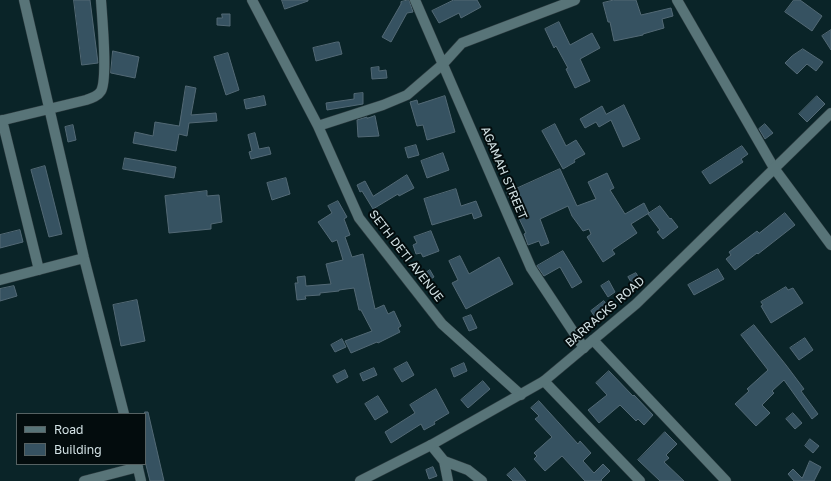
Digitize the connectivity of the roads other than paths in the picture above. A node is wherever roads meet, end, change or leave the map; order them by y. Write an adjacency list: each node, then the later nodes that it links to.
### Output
1 (24, 0): 8 (street)
2 (101, 0): 8 (street)
3 (252, 0): 11 (street, SETH DETI AVENUE)
4 (416, 0): 7 (street, AGAMAH STREET)
5 (575, 0): 7 (street)
6 (677, 0): 12 (street)
7 (443, 64): 11 (street); 18 (street, AGAMAH STREET)
8 (50, 108): 10 (street); 14 (street)
9 (831, 113): 12 (street, BARRACKS ROAD)
10 (1, 120): 15 (street)
11 (318, 126): 20 (street, SETH DETI AVENUE)
12 (774, 168): 13 (street); 17 (street, BARRACKS ROAD)
13 (831, 245)
14 (84, 258): 15 (street); 21 (street)
15 (39, 270): 16 (street)
16 (0, 280)
17 (593, 340): 18 (street, BARRACKS ROAD); 31 (street)
18 (584, 348): 19 (street, BARRACKS ROAD)
19 (544, 381): 20 (street, BARRACKS ROAD); 30 (street)
20 (521, 394): 22 (street, BARRACKS ROAD)
21 (124, 413)
22 (431, 445): 23 (street); 27 (street, BARRACKS ROAD)
23 (444, 462): 28 (street); 29 (street)
24 (137, 465): 25 (street); 26 (street)
25 (84, 481)
26 (141, 481)
27 (360, 481)
28 (448, 481)
29 (482, 481)
30 (640, 481)
31 (726, 481)

